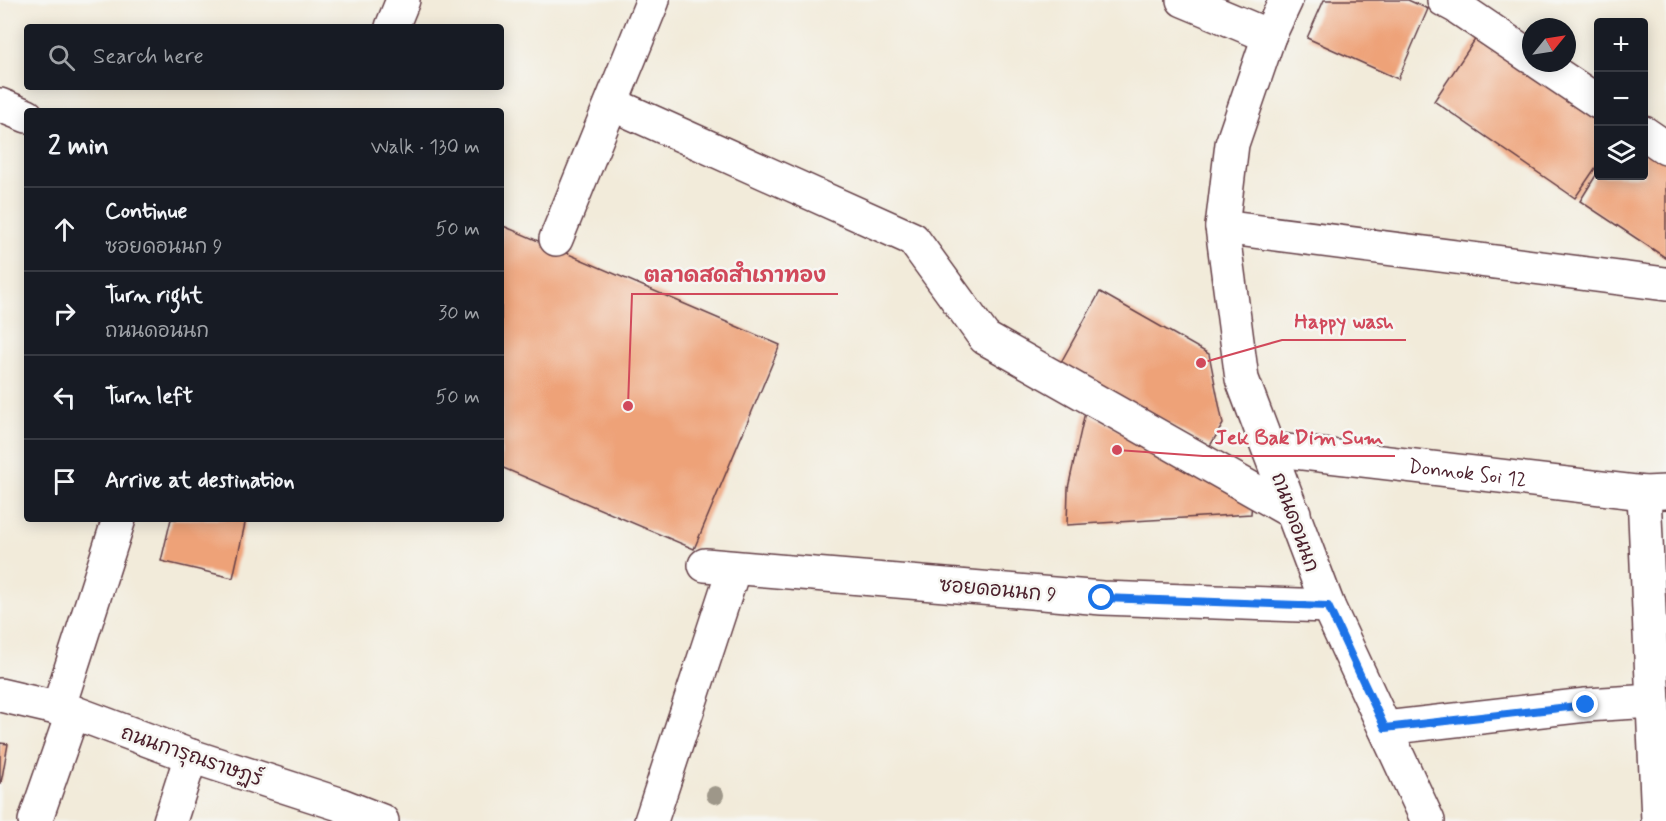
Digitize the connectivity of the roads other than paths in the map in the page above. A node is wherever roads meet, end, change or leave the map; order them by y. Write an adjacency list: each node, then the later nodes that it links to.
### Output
1 (403, 0): 6 (street)
2 (653, 0): 11 (street)
3 (1183, 0): 7 (street)
4 (1286, 0): 7 (street, ถนนดอนนก)
5 (1444, 0): 8 (street)
6 (393, 24)
7 (1269, 36): 16 (street, ถนนดอนนก)
8 (1522, 51)
9 (1554, 72): 10 (street)
10 (1594, 99)
11 (612, 104): 17 (street); 21 (street)
12 (0, 105): 13 (street)
13 (24, 115)
14 (1648, 136): 15 (street)
15 (1666, 148)
16 (1222, 227): 18 (street); 19 (street, ถนนดอนนก)
17 (556, 239)
18 (1666, 284)
19 (1269, 449): 20 (street, Donnok Soi 12); 21 (street, ถนนดอนนก)
20 (1655, 493): 25 (street)
21 (1294, 513): 23 (street, ถนนดอนนก)
22 (117, 522): 26 (street)
23 (1328, 606): 27 (street, ถนนดอนนก); 33 (street, ซอยดอนนก 9)
24 (0, 696): 26 (street, ถนนการุณราษฏร์)
25 (1653, 701): 27 (street); 35 (street)
26 (65, 710): 28 (street, ถนนการุณราษฏร์); 30 (street)
27 (1385, 728): 34 (street, ถนนดอนนก)
28 (191, 756): 29 (street, ถนนการุณราษฏร์); 31 (street)
29 (333, 812): 32 (street, ถนนการุณราษฏร์)
30 (35, 821)
31 (170, 821)
32 (382, 821)
33 (651, 821)
34 (1428, 821)
35 (1658, 821)

